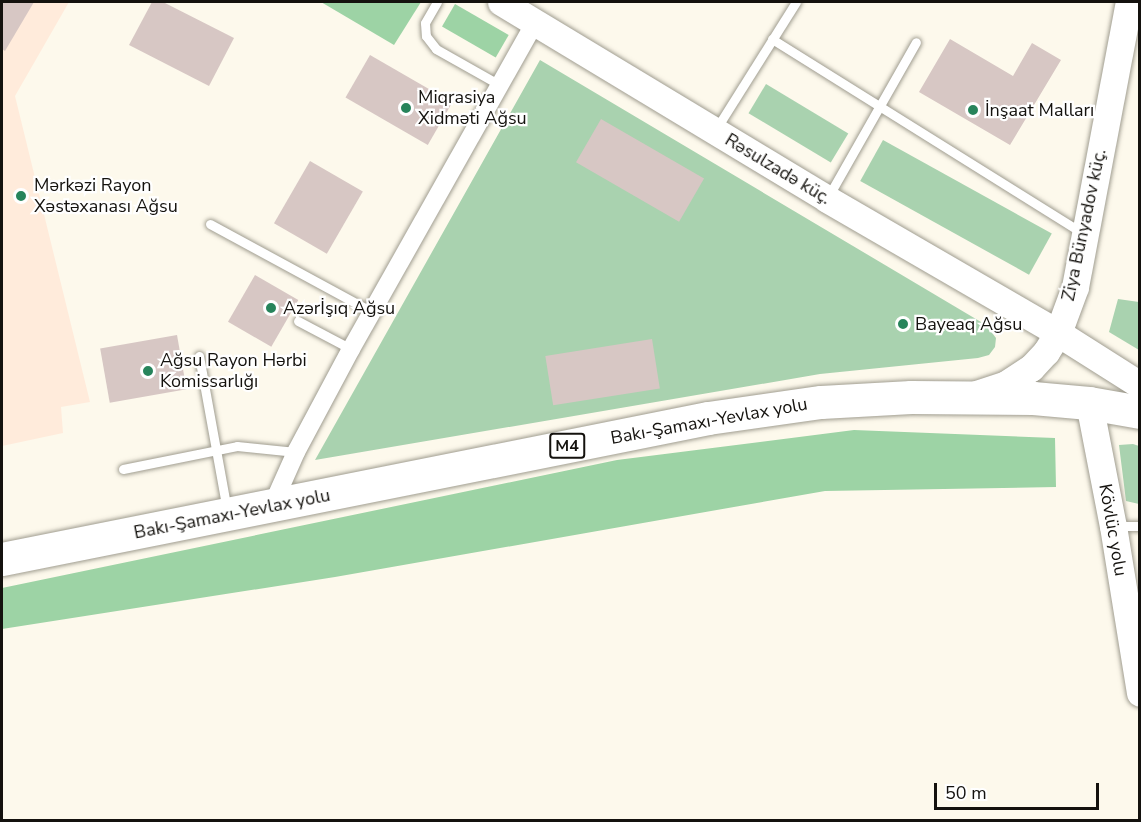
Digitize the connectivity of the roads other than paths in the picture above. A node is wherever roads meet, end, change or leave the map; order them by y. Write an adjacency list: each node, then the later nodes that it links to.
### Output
1 (437, 2): 8 (lane)
2 (501, 2): 5 (street, Rəsulzadə küç.)
3 (796, 2): 6 (lane)
4 (1129, 2): 13 (street, Ziya Bünyadov küç.)
5 (535, 23): 8 (street); 10 (street, Rəsulzadə küç.)
6 (772, 39): 9 (lane); 10 (lane)
7 (916, 42): 9 (lane)
8 (500, 85): 14 (street)
9 (880, 106): 11 (lane); 13 (lane)
10 (715, 131): 11 (street, Rəsulzadə küç.)
11 (827, 199): 16 (street, Rəsulzadə küç.)
12 (210, 224): 14 (lane)
13 (1085, 235): 16 (street, Ziya Bünyadov küç.)
14 (372, 312): 17 (street)
15 (298, 321): 17 (lane)
16 (1058, 333): 19 (street, Rəsulzadə küç.); 20 (street, Ziya Bünyadov küç.)
17 (351, 349): 24 (street)
18 (199, 356): 23 (lane)
19 (1140, 385)
20 (965, 397): 21 (highway, Bakı-Şamaxı-Yevlax yolu / M4); 26 (highway, Bakı-Şamaxı-Yevlax yolu / M4)
21 (1089, 403): 22 (highway, Bakı-Şamaxı-Yevlax yolu / M4); 28 (street, Kövlüc yolu)
22 (1140, 412)
23 (214, 450): 24 (lane); 25 (lane); 27 (lane)
24 (296, 452): 26 (street)
25 (123, 469)
26 (272, 506): 27 (highway, Bakı-Şamaxı-Yevlax yolu / M4)
27 (228, 515): 30 (highway, Bakı-Şamaxı-Yevlax yolu / M4)
28 (1113, 526): 29 (lane); 31 (street, Kövlüc yolu)
29 (1140, 526)
30 (2, 559)
31 (1140, 693)

